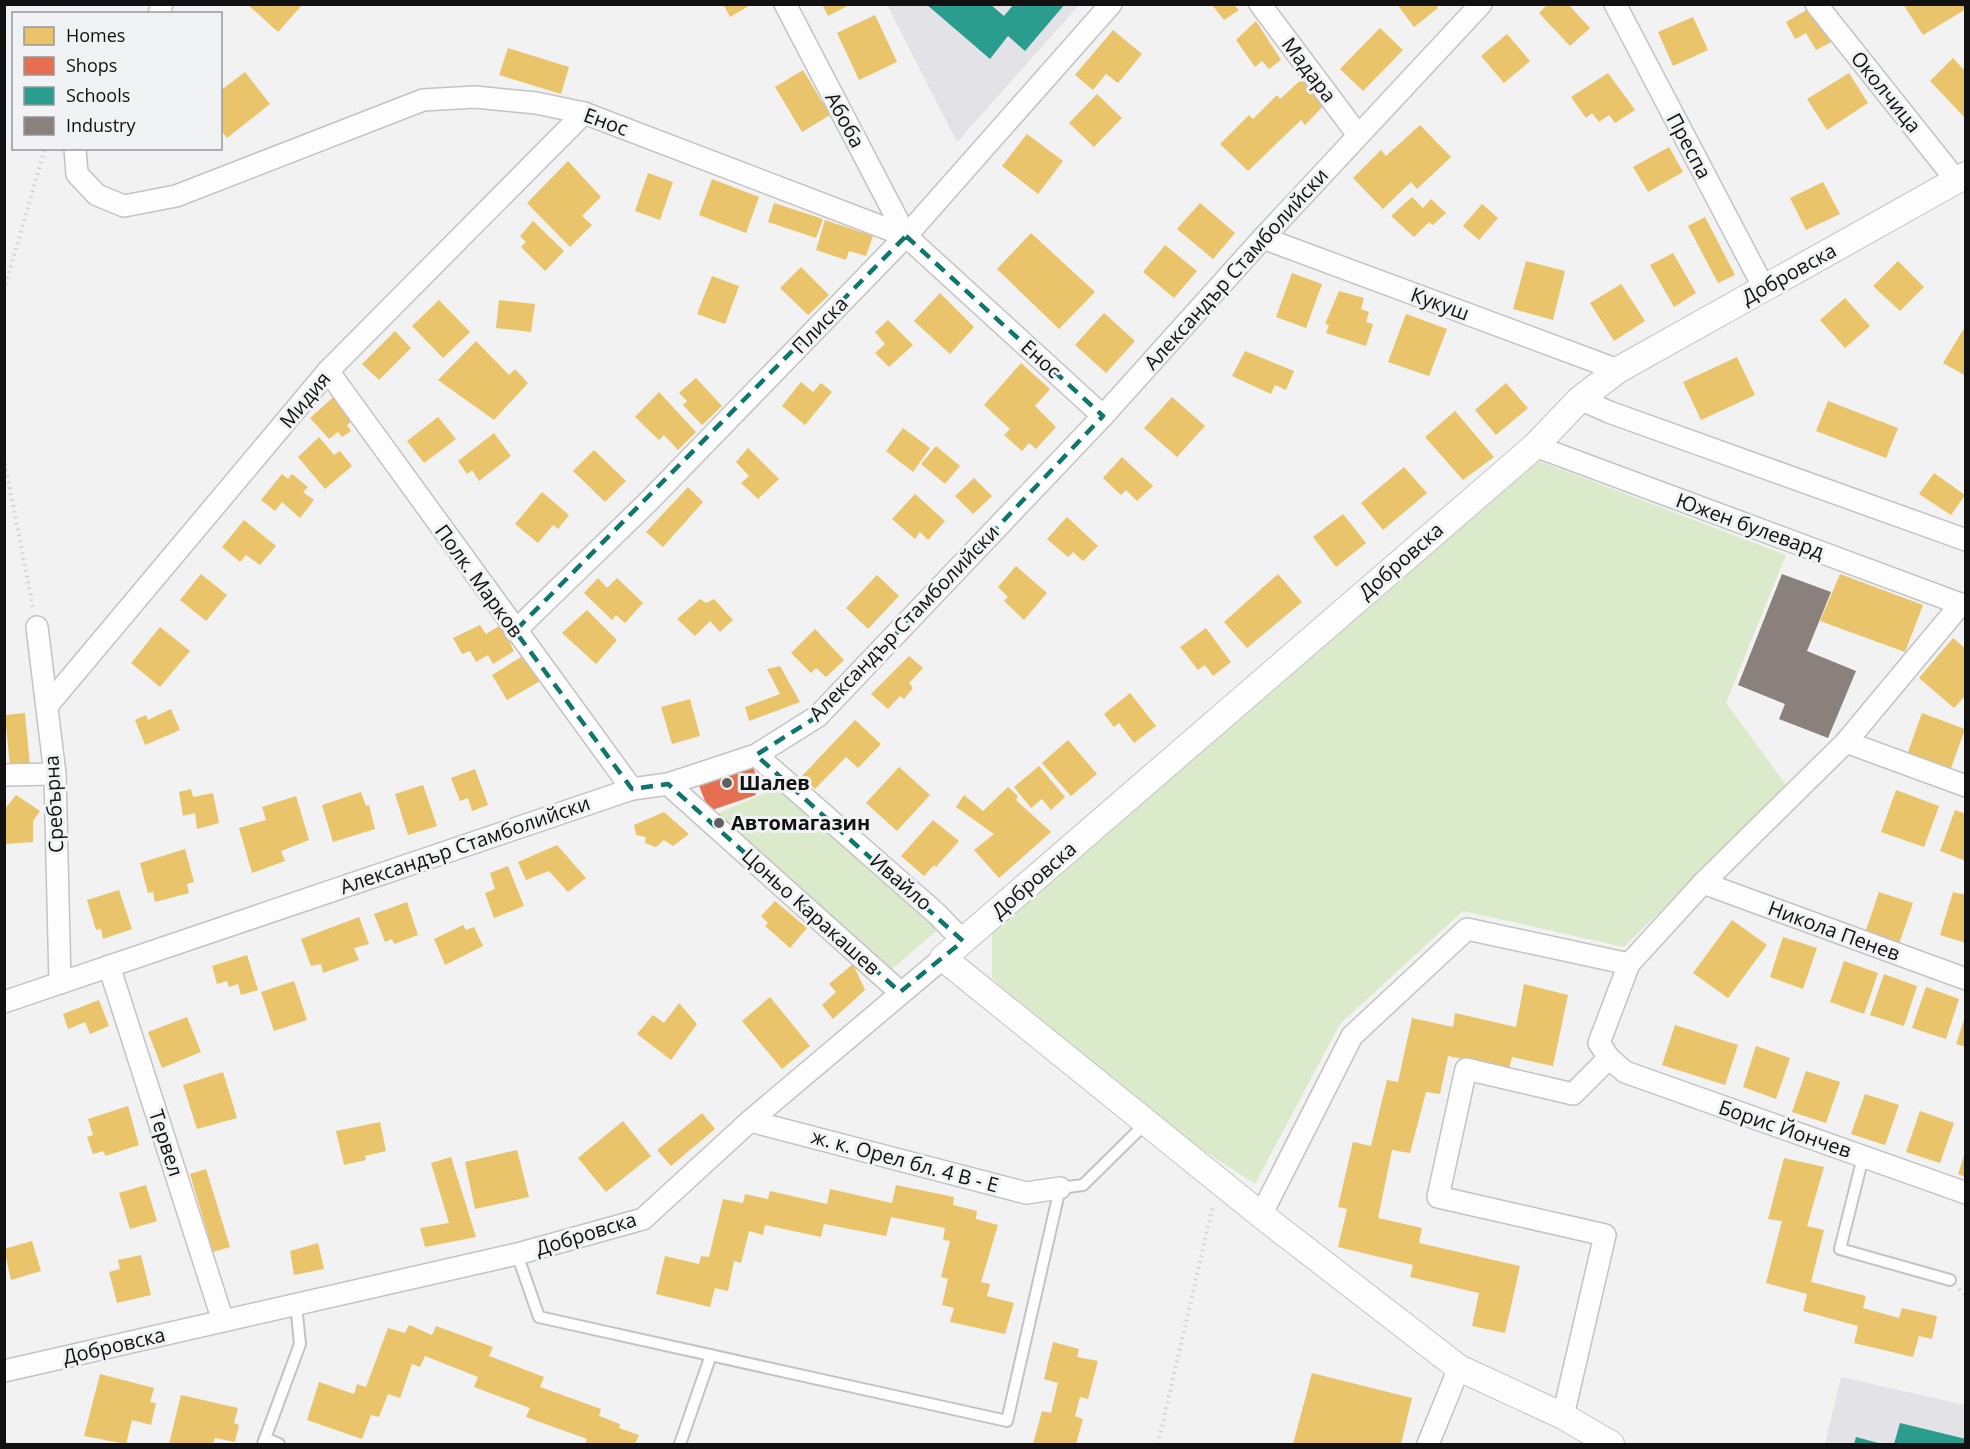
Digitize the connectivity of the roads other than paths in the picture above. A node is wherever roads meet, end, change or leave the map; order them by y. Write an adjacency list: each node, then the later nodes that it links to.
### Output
1 (785, 4): 11 (street, Абоба)
2 (1111, 4): 11 (street, Плиска)
3 (1260, 4): 8 (street, Мадара)
4 (1481, 4): 8 (street, Александър Стамболийски)
5 (1615, 4): 13 (street, Преспа)
6 (1816, 4): 10 (street, Околчица)
7 (584, 113): 9 (street, Енос); 11 (street, Енос); 15 (street, Мидия)
8 (1358, 135): 12 (street, Александър Стамболийски)
9 (75, 150)
10 (1961, 177): 13 (street, Добровска)
11 (906, 236): 17 (street, Енос); 22 (street, Плиска)
12 (1263, 238): 14 (street, Кукуш); 17 (street, Александър Стамболийски)
13 (1764, 288): 14 (street, Добровска)
14 (1618, 370): 16 (street, Добровска)
15 (328, 371): 22 (street, Полк. Марков); 23 (street, Мидия)
16 (1580, 399): 18 (street, Добровска); 19 (street)
17 (1103, 416): 25 (street, Александър Стамболийски)
18 (1535, 446): 20 (street, Южен булевард); 32 (street, Добровска)
19 (1965, 540)
20 (1963, 605): 24 (street)
21 (37, 627): 23 (street, Сребърна)
22 (515, 631): 30 (street, Полк. Марков)
23 (47, 706): 26 (street, Сребърна)
24 (1846, 742): 29 (street); 31 (street)
25 (756, 755): 28 (street, Александър Стамболийски); 32 (street, Ивайло)
26 (55, 774): 27 (street); 37 (street, Сребърна)
27 (4, 775)
28 (668, 784): 30 (street, Александър Стамболийски); 38 (street, Цоньо Каракашев)
29 (1965, 786)
30 (632, 789): 35 (street, Александър Стамболийски)
31 (1703, 883): 34 (street); 36 (street, Никола Пенев)
32 (963, 941): 33 (street, Добровска)
33 (944, 958): 38 (street, Добровска); 42 (street)
34 (1629, 964): 40 (street); 46 (street)
35 (109, 966): 37 (street, Александър Стамболийски); 50 (street, Тервел)
36 (1965, 979)
37 (60, 983): 39 (street, Александър Стамболийски)
38 (900, 993): 41 (street, Добровска)
39 (4, 1002)
40 (1609, 1058): 43 (street, Борис Йончев); 54 (street)
41 (750, 1121): 44 (street, ж. к. Орел бл. 4 В - Е); 47 (street, Добровска)
42 (1147, 1122): 44 (lane); 46 (street)
43 (1863, 1157): 45 (street, Борис Йончев); 48 (lane)
44 (1060, 1188): 51 (lane)
45 (1965, 1193)
46 (1261, 1215): 52 (street)
47 (518, 1254): 49 (street, Добровска); 51 (lane)
48 (1950, 1280)
49 (296, 1304): 50 (street, Добровска); 55 (lane)
50 (223, 1321): 53 (street, Добровска)
51 (711, 1355): 57 (lane)
52 (1460, 1368): 54 (street); 58 (street)
53 (4, 1371)
54 (1563, 1416): 59 (street)
55 (264, 1441): 56 (lane)
56 (279, 1444)
57 (680, 1444)
58 (1428, 1444)
59 (1611, 1444)

